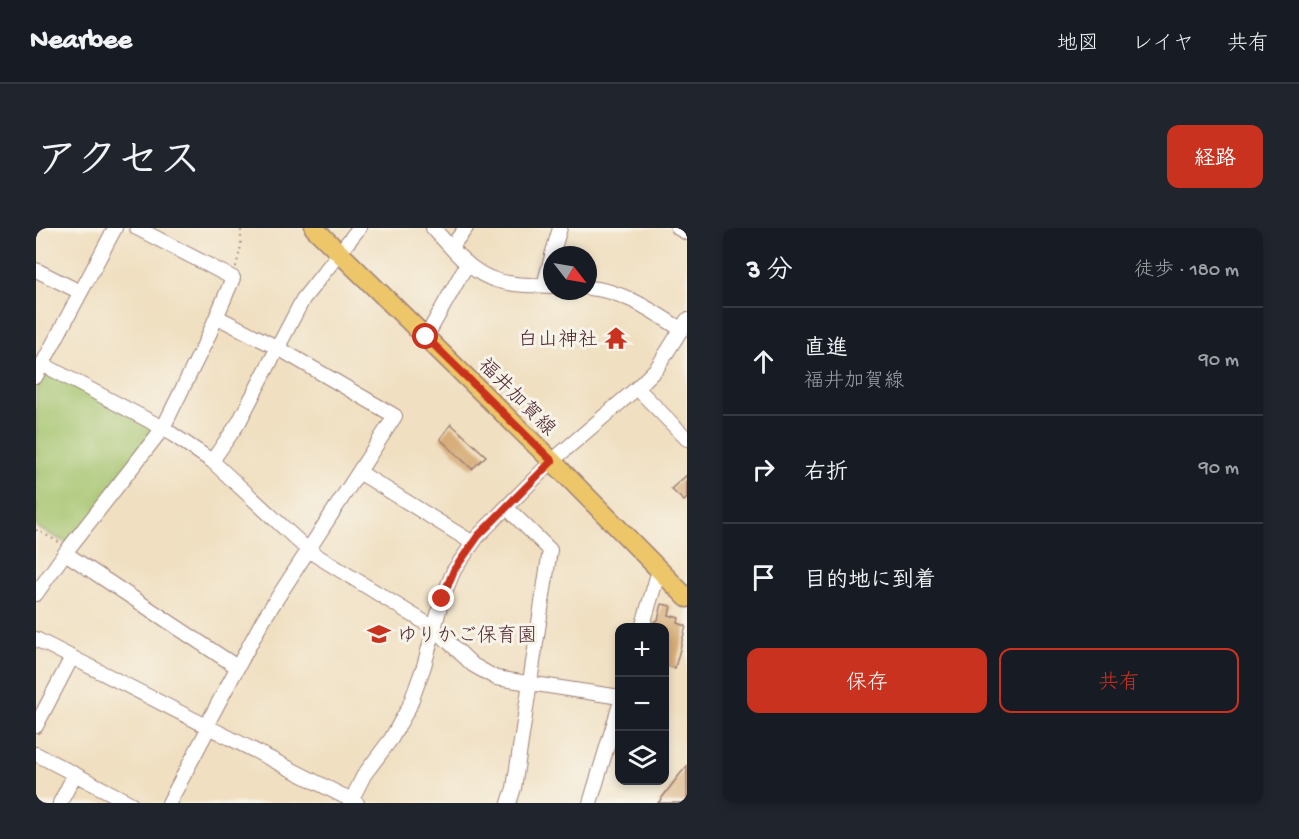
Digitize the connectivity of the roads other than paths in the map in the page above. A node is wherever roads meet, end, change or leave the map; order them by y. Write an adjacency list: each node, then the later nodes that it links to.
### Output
1 (115, 228): 17 (street)
2 (137, 228): 18 (street)
3 (314, 228): 12 (main road, 福井加賀線)
4 (359, 228): 12 (street)
5 (433, 228): 11 (street)
6 (466, 228): 11 (street)
7 (560, 228): 10 (street)
8 (678, 228): 9 (street)
9 (687, 233)
10 (555, 246)
11 (452, 248): 13 (street)
12 (340, 253): 20 (main road, 福井加賀線); 21 (street)
13 (467, 264): 15 (street); 20 (street)
14 (36, 270): 17 (street)
15 (543, 286)
16 (597, 288): 19 (street)
17 (81, 292): 22 (street)
18 (216, 317): 21 (street); 24 (street)
19 (684, 325): 23 (street)
20 (426, 337): 27 (main road, 福井加賀線)
21 (278, 348): 26 (street); 28 (street)
22 (39, 370): 24 (street)
23 (637, 388): 25 (street); 27 (street)
24 (163, 428): 26 (street); 31 (street)
25 (687, 439)
26 (212, 460): 32 (street)
27 (552, 461): 29 (street); 33 (main road, 福井加賀線)
28 (359, 472): 30 (street); 32 (street)
29 (507, 508): 30 (street); 41 (street)
30 (473, 543): 37 (street)
31 (67, 550): 34 (street); 40 (street)
32 (309, 551): 37 (street); 40 (street)
33 (659, 570): 35 (main road, 福井加賀線); 36 (street)
34 (36, 594)
35 (687, 598)
36 (643, 623)
37 (434, 628): 41 (street); 48 (street)
38 (36, 639): 39 (street)
39 (72, 657): 44 (street); 45 (street)
40 (237, 667): 45 (street)
41 (529, 683): 42 (street); 52 (street)
42 (615, 696)
43 (615, 720): 53 (street)
44 (36, 726)
45 (207, 727): 48 (street); 51 (street)
46 (36, 754): 47 (street)
47 (75, 774): 49 (street); 50 (street)
48 (353, 802)
49 (60, 803)
50 (130, 803)
51 (169, 803)
52 (508, 803)
53 (590, 803)

